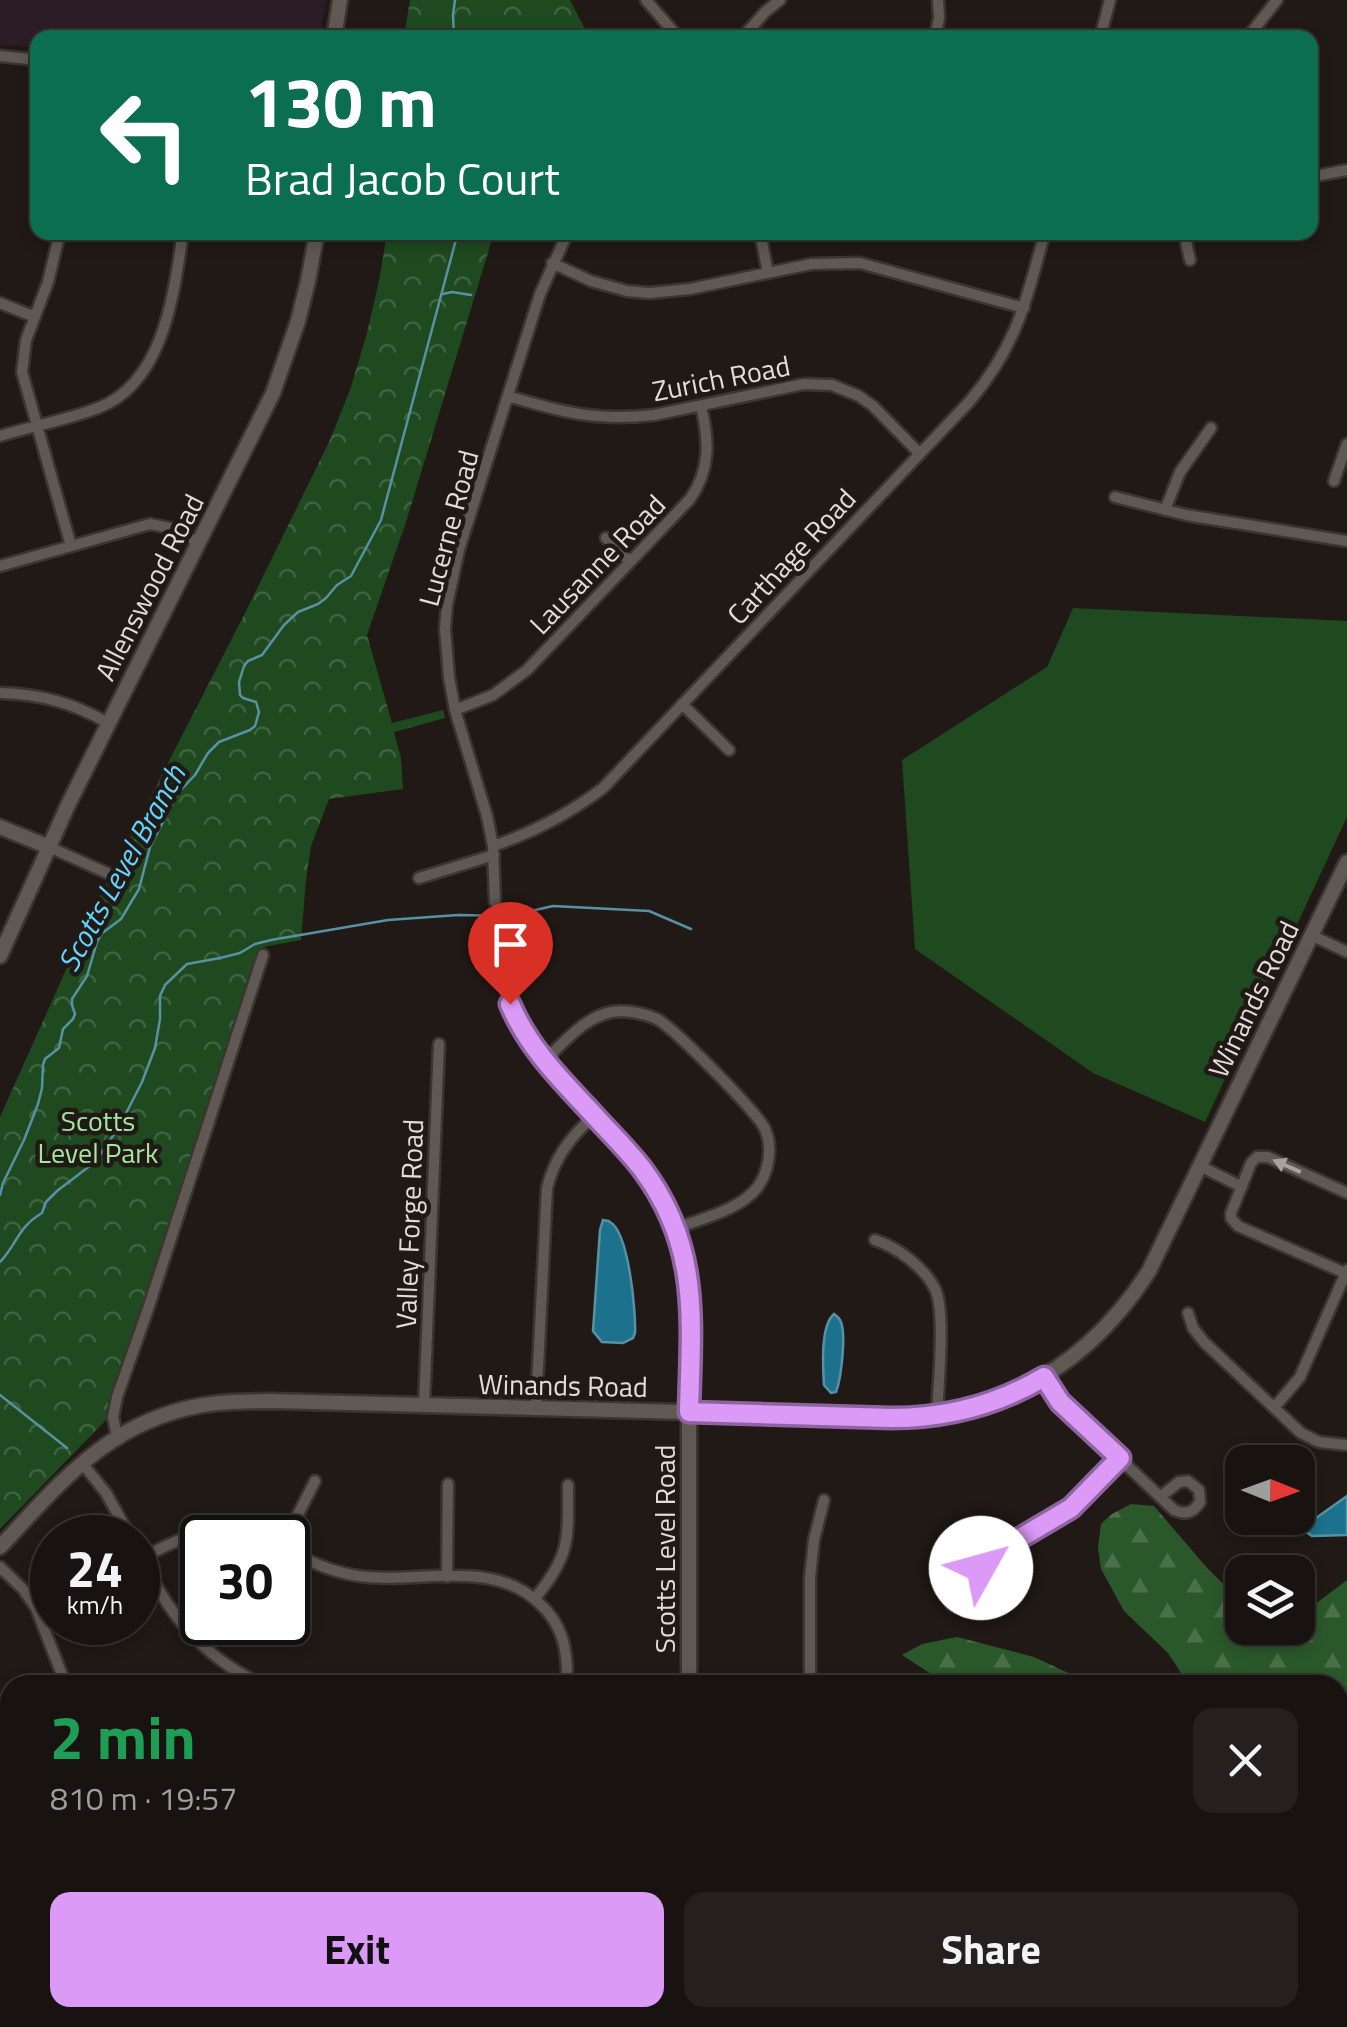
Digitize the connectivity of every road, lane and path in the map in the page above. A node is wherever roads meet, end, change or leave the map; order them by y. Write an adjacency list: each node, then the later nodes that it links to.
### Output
1 (340, 0): 7 (street)
2 (646, 0): 8 (street)
3 (780, 0): 9 (street)
4 (938, 0): 10 (street)
5 (1110, 0): 11 (street)
6 (1277, 0): 12 (street)
7 (335, 30)
8 (671, 30)
9 (749, 30)
10 (937, 30)
11 (1102, 30)
12 (1253, 30)
13 (0, 56): 14 (street)
14 (30, 59)
15 (1347, 170): 16 (street)
16 (1318, 175)
17 (58, 240): 29 (street)
18 (182, 240): 32 (street)
19 (316, 240): 42 (street, Allenswood Road)
20 (564, 240): 25 (street, Lucerne Road)
21 (762, 240): 26 (street)
22 (1043, 240): 28 (street, Carthage Road)
23 (1186, 240): 24 (street)
24 (1190, 260)
25 (552, 263): 26 (street); 30 (street, Lucerne Road)
26 (768, 273): 28 (street)
27 (0, 303): 29 (street)
28 (1024, 308): 36 (street, Carthage Road)
29 (35, 317): 32 (street)
30 (508, 396): 31 (street, Zurich Road); 48 (street, Lucerne Road)
31 (701, 406): 36 (street, Zurich Road); 44 (street, Lausanne Road)
32 (36, 425): 34 (street); 43 (street)
33 (1211, 428): 39 (street)
34 (0, 436)
35 (1347, 444): 37 (street)
36 (920, 454): 47 (street, Carthage Road)
37 (1334, 481)
38 (1116, 497): 39 (street)
39 (1165, 510): 41 (street)
40 (606, 538): 44 (street)
41 (1347, 541)
42 (200, 544): 43 (street); 49 (street, Allenswood Road)
43 (71, 546): 45 (street)
44 (630, 562): 48 (street, Lausanne Road)
45 (0, 566)
46 (0, 692): 49 (street)
47 (682, 704): 50 (street); 53 (street, Carthage Road)
48 (455, 710): 53 (street, Lucerne Road)
49 (108, 722): 52 (street, Allenswood Road)
50 (730, 750)
51 (0, 828): 52 (street)
52 (49, 847): 55 (street); 61 (street, Allenswood Road)
53 (493, 851): 56 (street, Carthage Road); 57 (street, Lucerne Road)
54 (1347, 862): 58 (street, Winands Road)
55 (107, 873)
56 (419, 878)
57 (496, 902)
58 (1312, 935): 59 (street); 66 (street, Winands Road)
59 (1347, 952)
60 (262, 954): 79 (street)
61 (0, 956)
62 (505, 987): 64 (street)
63 (439, 1044): 74 (street, Valley Forge Road)
64 (544, 1061): 65 (street); 69 (street)
65 (594, 1116): 69 (street); 75 (street)
66 (1200, 1166): 67 (street); 73 (street, Winands Road)
67 (1242, 1187): 68 (street, one-way to 67); 71 (street)
68 (1347, 1192)
69 (675, 1229): 77 (street)
70 (875, 1240): 78 (street)
71 (1346, 1271): 76 (street)
72 (1188, 1313): 76 (street)
73 (1044, 1377): 78 (street, Winands Road); 81 (street)
74 (424, 1406): 75 (street, Winands Road); 79 (street, Winands Road)
75 (536, 1408): 77 (street, Winands Road)
76 (1274, 1408): 80 (street)
77 (689, 1412): 78 (street, Winands Road); 100 (street, Scotts Level Road)
78 (937, 1415)
79 (117, 1436): 82 (street, Winands Road)
80 (1347, 1445)
81 (1120, 1458): 86 (street); 94 (street)
82 (82, 1462): 88 (street); 90 (street, Winands Road)
83 (315, 1482): 89 (street)
84 (448, 1484): 93 (street)
85 (568, 1484): 96 (street)
86 (1160, 1497)
87 (824, 1500): 101 (street)
88 (118, 1515)
89 (298, 1515)
90 (0, 1547)
91 (310, 1561): 93 (street)
92 (0, 1567): 97 (street)
93 (447, 1577): 96 (street)
94 (972, 1579)
95 (160, 1593): 98 (street)
96 (535, 1598): 99 (street)
97 (61, 1675)
98 (246, 1675)
99 (567, 1675)
100 (689, 1675)
101 (810, 1675)

